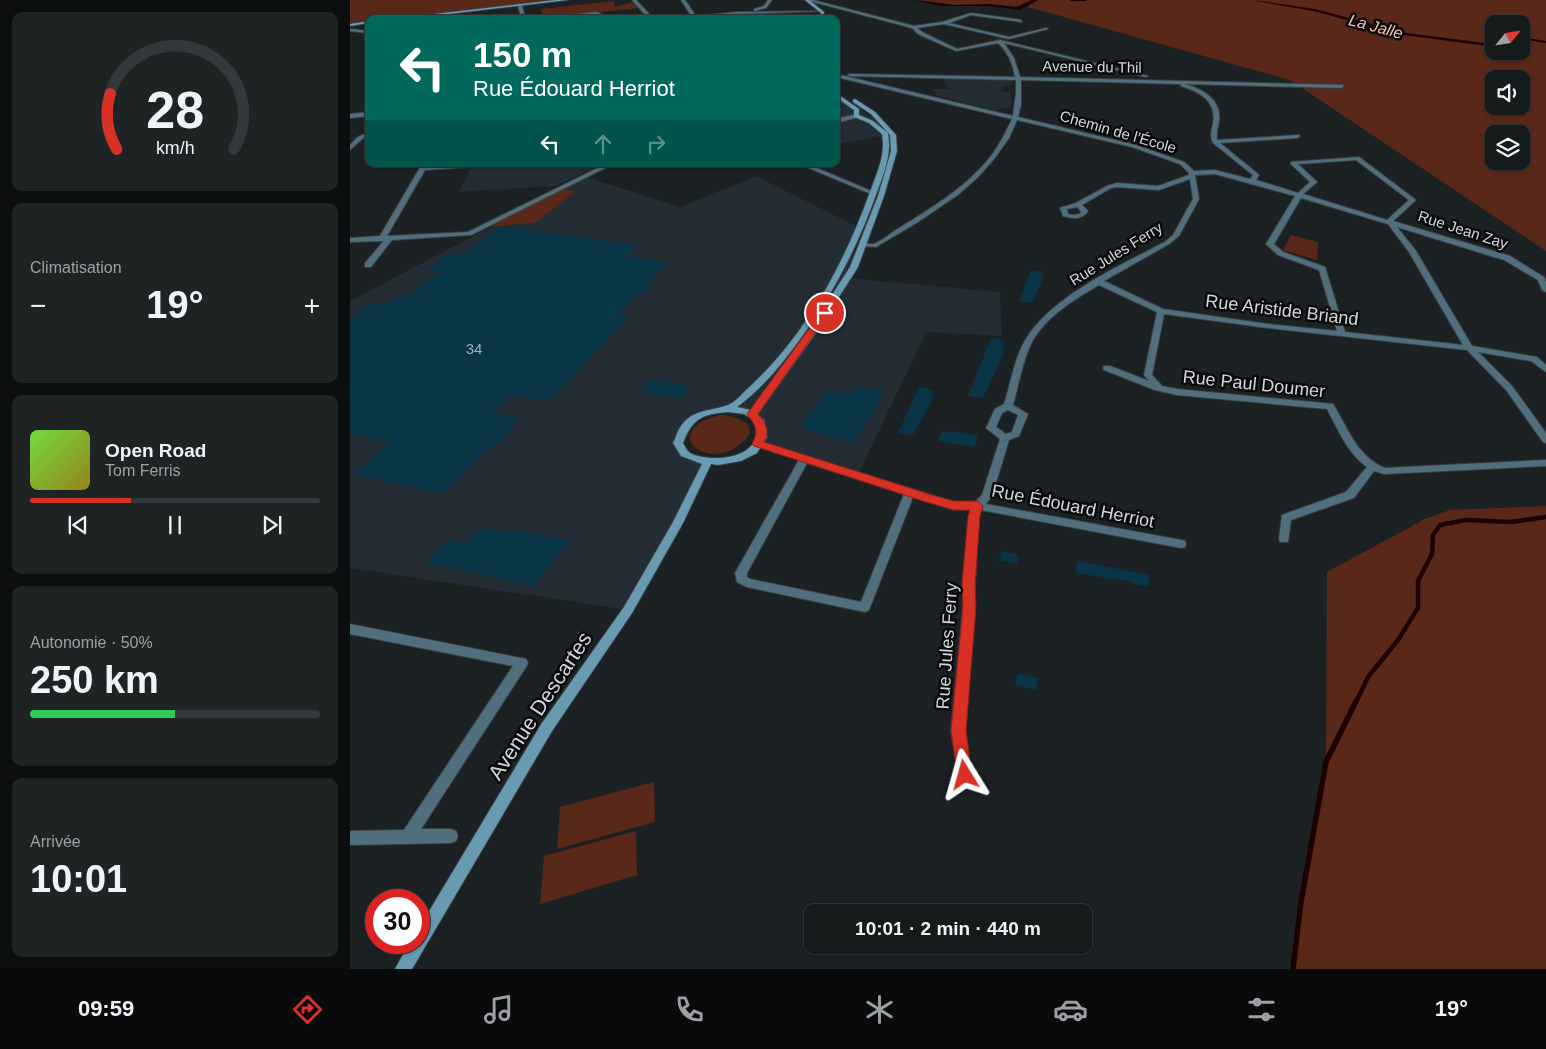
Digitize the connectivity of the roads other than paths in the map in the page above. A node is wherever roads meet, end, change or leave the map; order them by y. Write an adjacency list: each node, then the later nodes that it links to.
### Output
1 (566, 0): 6 (main road)
2 (634, 0): 14 (street)
3 (683, 0): 15 (street)
4 (770, 0): 9 (street)
5 (808, 0): 7 (street); 8 (main road)
6 (520, 5): 10 (main road); 11 (street)
7 (840, 9): 8 (street); 21 (street)
8 (821, 12): 9 (street)
9 (751, 13): 16 (street)
10 (429, 15)
11 (522, 15)
12 (578, 15): 13 (street)
13 (602, 15)
14 (648, 15)
15 (693, 15)
16 (722, 15)
17 (1021, 21): 19 (street)
18 (365, 23): 20 (main road)
19 (943, 23): 21 (street); 25 (street)
20 (350, 25)
21 (914, 27): 26 (street)
22 (1046, 29): 25 (street)
23 (350, 30): 24 (street)
24 (365, 32)
25 (1009, 38): 26 (street)
26 (999, 41): 29 (street); 30 (street)
27 (840, 75): 29 (street, Avenue du Thil)
28 (840, 75): 36 (street, Chemin de l'École)
29 (1019, 79): 30 (street, Avenue du Thil); 35 (street)
30 (1152, 81): 31 (street, Avenue du Thil)
31 (1178, 82): 32 (street, Avenue du Thil); 44 (street)
32 (1342, 86)
33 (840, 92): 38 (main road)
34 (840, 97): 38 (main road)
35 (1018, 108): 36 (street); 40 (street)
36 (994, 112): 40 (street, Chemin de l'École)
37 (365, 114): 39 (street)
38 (864, 114): 41 (street); 51 (main road); 57 (main road)
39 (350, 116)
40 (1016, 117): 49 (street, Chemin de l'École); 57 (street)
41 (840, 120)
42 (365, 136): 45 (street)
43 (1297, 136): 44 (street)
44 (1215, 142): 50 (street)
45 (350, 148)
46 (423, 167): 55 (street)
47 (604, 167): 55 (street)
48 (809, 167): 51 (street)
49 (1192, 174): 50 (street, Chemin de l'École); 53 (street); 59 (street, Rue Jules Ferry)
50 (1252, 181): 52 (street, Chemin de l'École)
51 (873, 193): 68 (main road)
52 (1300, 194): 54 (street, Chemin de l'École); 54 (street); 62 (street)
53 (1078, 205)
54 (1389, 221): 60 (street, Rue Jean Zay); 63 (street)
55 (385, 239): 56 (street); 58 (street)
56 (350, 240)
57 (864, 245): 69 (main road)
58 (368, 265)
59 (1097, 282): 61 (street, Rue Aristide Briand); 67 (street, Rue Jules Ferry)
60 (1546, 290)
61 (1161, 311): 62 (street, Rue Aristide Briand); 66 (street, Rue Paul Doumer)
62 (1342, 334): 63 (street, Rue Aristide Briand)
63 (1469, 348): 65 (street, Rue Aristide Briand); 71 (street)
64 (1107, 368): 66 (street)
65 (1546, 368)
66 (1159, 388): 76 (street, Rue Paul Doumer)
67 (1008, 406): 70 (street, Rue Jules Ferry); 70 (street, Rue Jules Ferry)
68 (728, 409): 69 (main road); 74 (main road)
69 (752, 414): 72 (main road)
70 (1005, 438): 78 (street, Rue Jules Ferry)
71 (1546, 440)
72 (758, 444): 73 (street, Rue Édouard Herriot); 74 (main road)
73 (804, 460): 77 (street, Rue Édouard Herriot); 77 (street)
74 (707, 463): 86 (main road, Avenue Descartes)
75 (1546, 463): 76 (street)
76 (1371, 468): 79 (street)
77 (909, 493): 78 (street, Rue Édouard Herriot)
78 (978, 506): 80 (street, Rue Édouard Herriot); 82 (street, Rue Jules Ferry)
79 (1284, 539)
80 (1181, 544)
81 (350, 629): 83 (street)
82 (965, 775)
83 (408, 836): 84 (street); 85 (street)
84 (451, 836)
85 (350, 838)
86 (403, 969)

